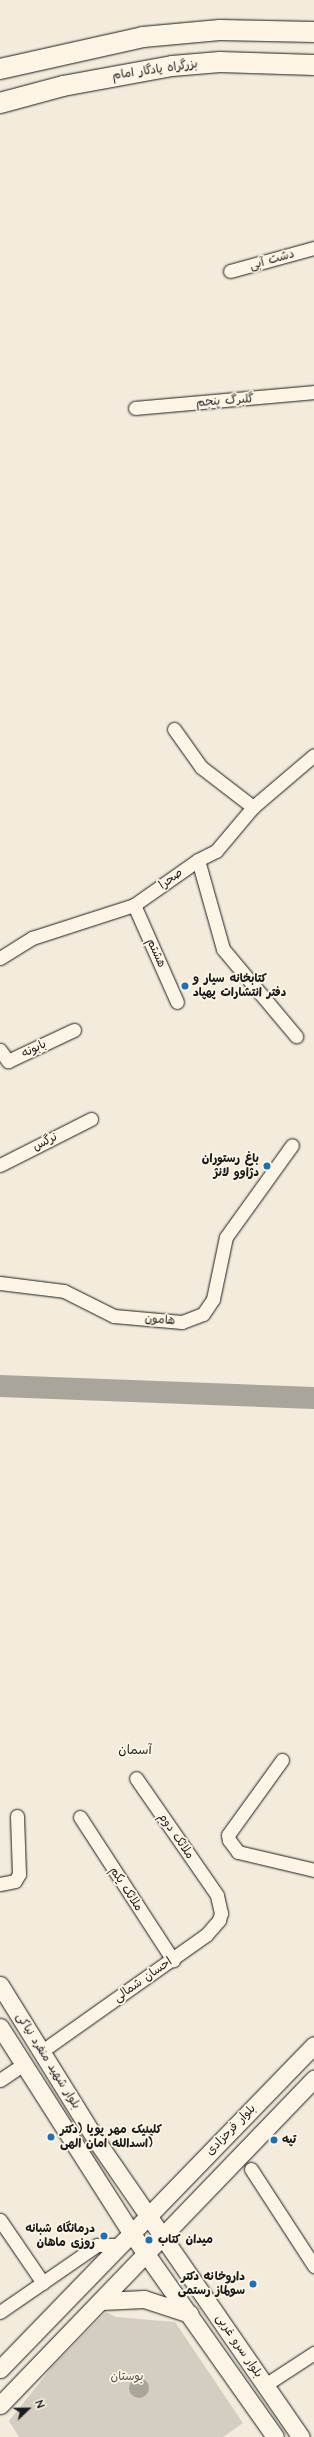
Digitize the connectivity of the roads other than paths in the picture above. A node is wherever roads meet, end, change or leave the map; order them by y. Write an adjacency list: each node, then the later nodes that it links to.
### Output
1 (314, 32): 3 (highway)
2 (314, 65): 4 (highway, بزرگراه یادگار امام)
3 (0, 69)
4 (34, 94): 5 (highway, بزرگراه یادگار امام); 6 (highway)
5 (0, 103)
6 (0, 113)
7 (314, 248): 8 (street, دشت آبی)
8 (230, 272)
9 (314, 392): 10 (street, گلبرگ پنجم)
10 (135, 408)
11 (174, 729): 13 (street)
12 (314, 755): 13 (street, صحرا)
13 (253, 807): 14 (street, صحرا)
14 (198, 860): 15 (street, صحرا); 19 (street)
15 (134, 905): 16 (street, صحرا); 17 (street, هشتم)
16 (0, 958)
17 (177, 1002)
18 (74, 1030): 20 (street, بابونه)
19 (296, 1036)
20 (0, 1050)
21 (91, 1119): 23 (street, نرگس)
22 (292, 1145): 24 (street, هامون)
23 (0, 1165)
24 (0, 1283)
25 (282, 1760): 29 (street)
26 (136, 1778): 31 (street, ملائک دوم)
27 (17, 1816): 30 (street)
28 (80, 1818): 32 (street, ملائک یکم)
29 (314, 1870)
30 (0, 1884)
31 (217, 1895): 32 (street, احسان شمالی)
32 (173, 1960): 36 (street, احسان شمالی)
33 (0, 1985): 36 (main road, بلوار شهید منفرد نیاکی)
34 (0, 2027): 37 (main road, بلوار شهید منفرد نیاکی)
35 (314, 2046): 40 (main road, بلوار فرحزادی)
36 (42, 2051): 43 (main road, بلوار شهید منفرد نیاکی)
37 (24, 2064): 39 (street); 46 (main road, بلوار شهید منفرد نیاکی)
38 (314, 2079): 42 (main road, بلوار فرحزادی)
39 (0, 2080)
40 (205, 2158): 42 (main road); 43 (main road, بلوار فرحزادی)
41 (251, 2168): 48 (street)
42 (220, 2174): 45 (main road, بلوار فرحزادی)
43 (150, 2216): 45 (main road, بلوار شهید منفرد نیاکی); 46 (main road, بلوار فرحزادی)
44 (0, 2220): 49 (street)
45 (164, 2235): 47 (main road, بلوار فرحزادی); 57 (main road, بلوار سرو غربی)
46 (126, 2239): 47 (main road, بلوار شهید منفرد نیاکی); 49 (street); 53 (main road)
47 (147, 2254): 50 (main road); 52 (main road, بلوار سرو غربی)
48 (314, 2266)
49 (43, 2283): 51 (street)
50 (101, 2301): 52 (main road); 55 (main road)
51 (0, 2312)
52 (191, 2315): 59 (main road, بلوار سرو غربی)
53 (26, 2343): 55 (main road); 56 (main road)
54 (314, 2352): 57 (street)
55 (43, 2361): 58 (main road)
56 (0, 2370)
57 (266, 2385): 60 (main road, بلوار سرو غربی)
58 (0, 2405)
59 (276, 2437)
60 (301, 2437)

